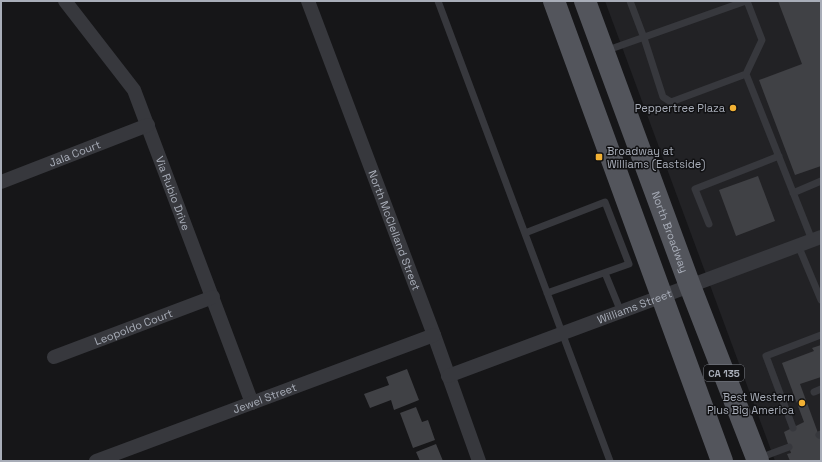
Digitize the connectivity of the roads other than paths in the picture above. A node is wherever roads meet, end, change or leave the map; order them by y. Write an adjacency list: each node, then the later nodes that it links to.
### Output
1 (65, 1): 11 (street, Via Rubio Drive)
2 (308, 1): 30 (street, North McClelland Street)
3 (438, 1): 18 (lane)
4 (554, 1): 16 (main road, CA 135)
5 (585, 1): 9 (main road, North Broadway / CA 135)
6 (630, 1): 8 (lane)
7 (747, 1): 8 (lane); 10 (lane)
8 (644, 38): 9 (lane); 10 (lane)
9 (604, 52): 22 (main road, North Broadway / CA 135)
10 (746, 74): 12 (lane)
11 (148, 125): 14 (street, Jala Court); 26 (street, Via Rubio Drive)
12 (779, 156): 15 (lane); 17 (lane)
13 (821, 181): 15 (lane)
14 (1, 182)
15 (793, 193): 19 (lane)
16 (614, 198): 18 (lane); 21 (lane); 25 (main road, CA 135)
17 (709, 224)
18 (525, 233): 24 (lane)
19 (817, 238): 20 (street, Williams Street)
20 (798, 245): 22 (street, Williams Street); 23 (lane)
21 (605, 273): 24 (lane); 28 (lane)
22 (690, 286): 25 (street, Williams Street); 37 (main road, North Broadway / CA 135)
23 (819, 287): 27 (lane)
24 (547, 293): 29 (lane)
25 (662, 296): 28 (street, Williams Street); 41 (main road, CA 135)
26 (213, 297): 32 (street, Leopoldo Court); 34 (street, Via Rubio Drive)
27 (821, 300)
28 (621, 312): 29 (street, Williams Street)
29 (562, 334): 33 (street, Williams Street); 40 (lane)
30 (434, 335): 33 (street, North McClelland Street); 34 (street, Jewel Street)
31 (821, 335): 35 (lane)
32 (54, 357)
33 (448, 376): 39 (street, North McClelland Street)
34 (252, 403): 38 (street, Jewel Street)
35 (793, 428)
36 (789, 447): 37 (lane)
37 (758, 460)
38 (96, 461)
39 (479, 461)
40 (610, 461)
41 (722, 461)

